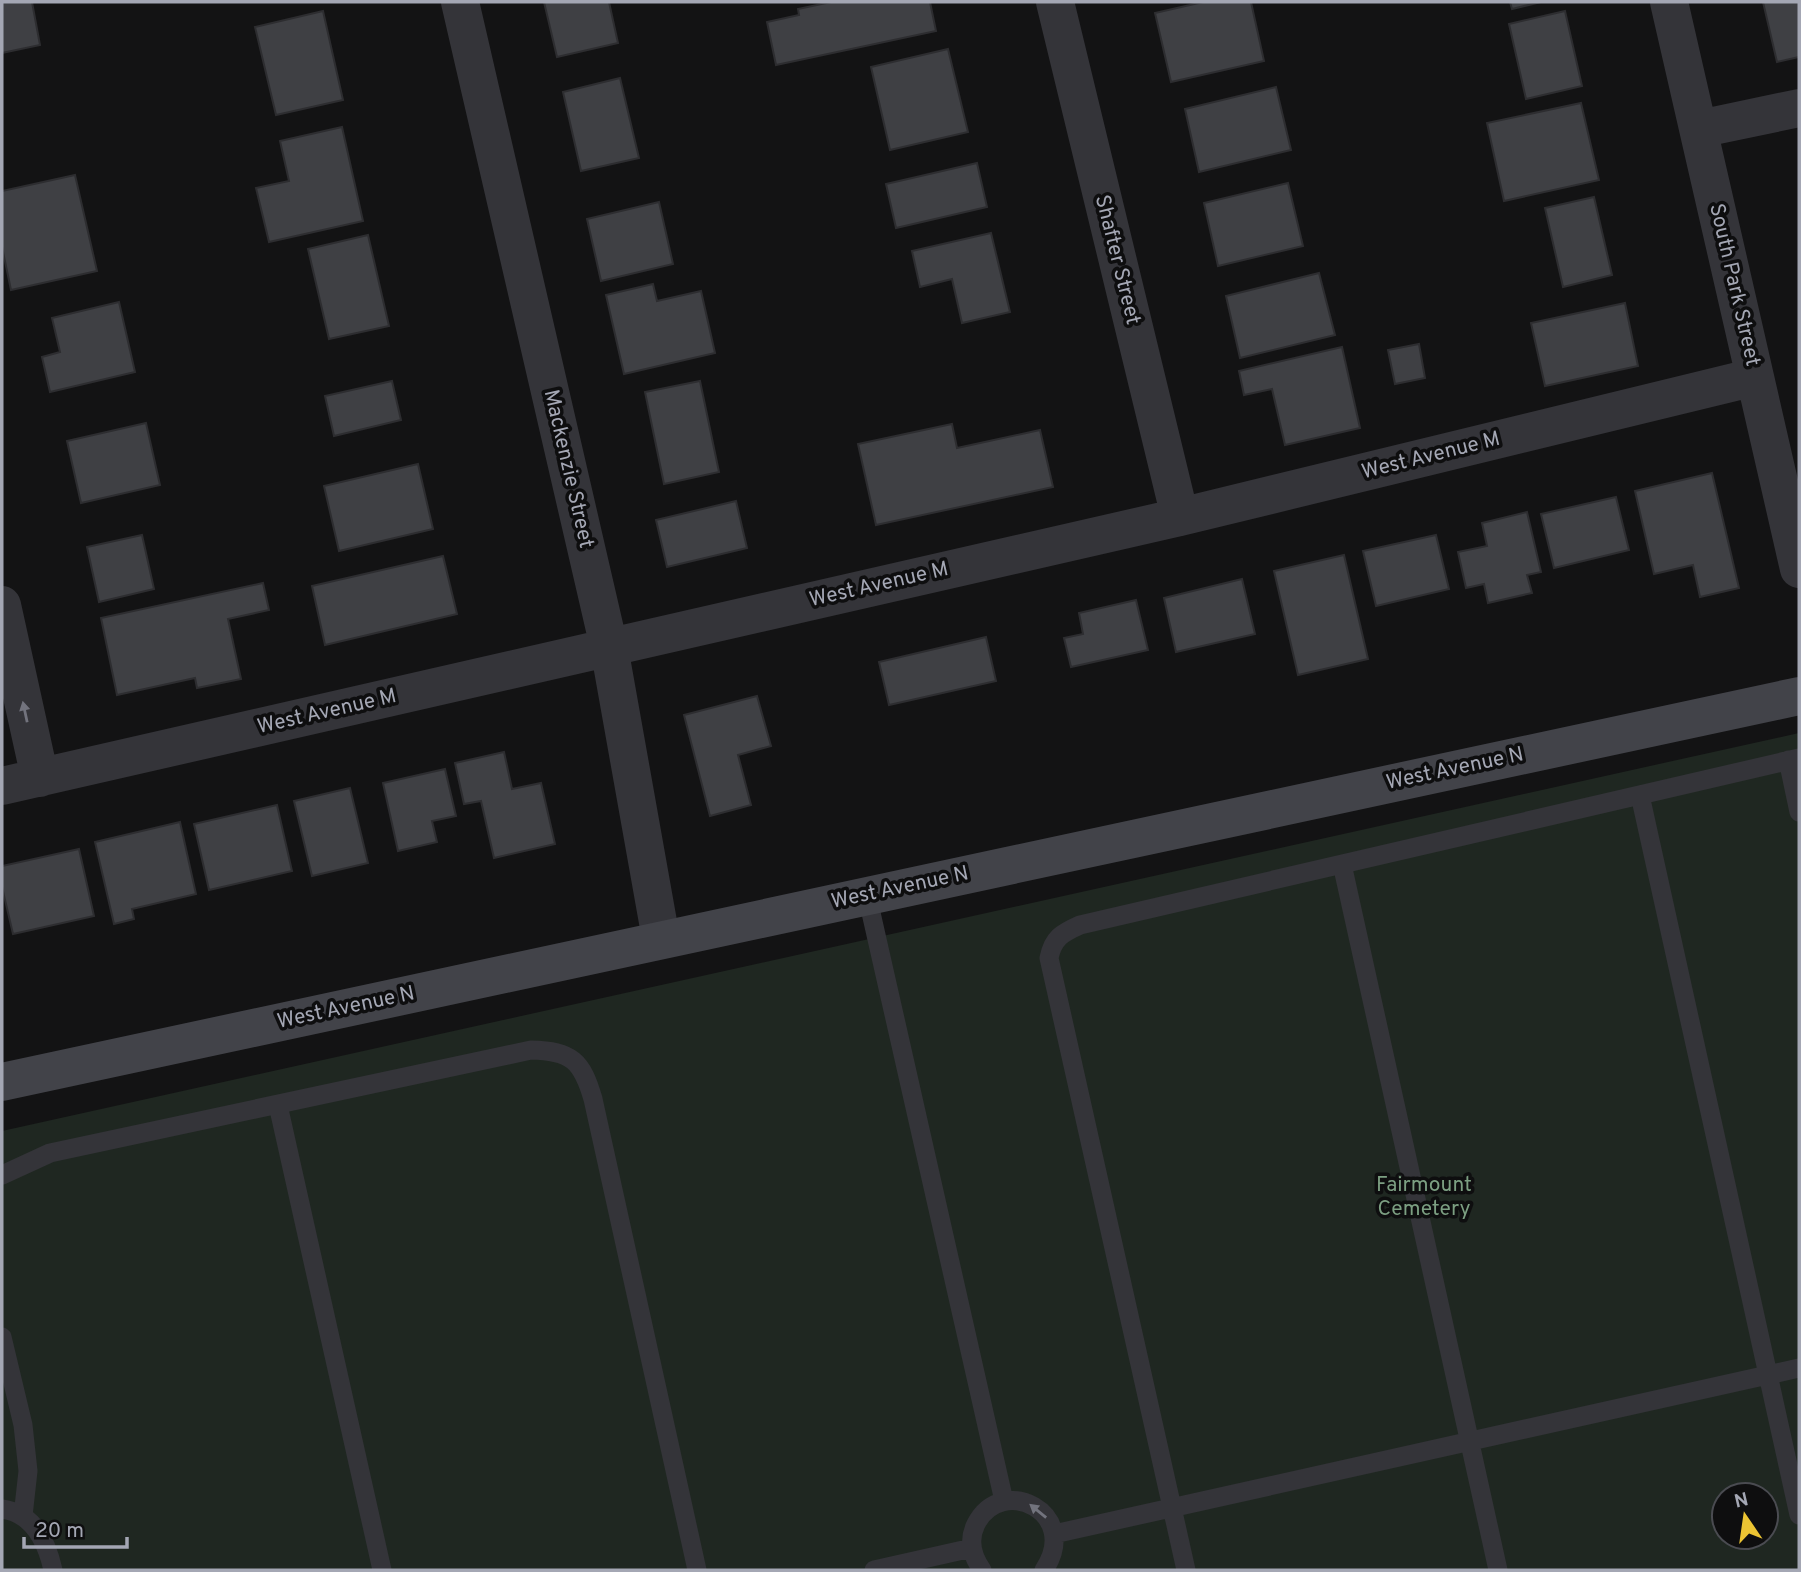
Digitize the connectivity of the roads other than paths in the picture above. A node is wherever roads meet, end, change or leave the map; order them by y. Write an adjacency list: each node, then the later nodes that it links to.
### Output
1 (460, 2): 10 (street, Mackenzie Street)
2 (1055, 2): 7 (street, Shafter Street)
3 (1669, 2): 5 (street, South Park Street)
4 (1799, 108): 5 (street)
5 (1699, 129): 6 (street, South Park Street)
6 (1755, 377): 7 (street, West Avenue M); 8 (street, South Park Street)
7 (1180, 517): 10 (street, West Avenue M)
8 (1799, 569)
9 (2, 605): 13 (street, one-way to 9)
10 (609, 647): 13 (street, West Avenue M); 19 (street, Mackenzie Street)
11 (1799, 696): 18 (main road, West Avenue N)
12 (1793, 759): 15 (lane); 16 (lane)
13 (40, 778): 14 (street, West Avenue M)
14 (2, 786)
15 (1640, 795): 17 (lane); 25 (lane)
16 (1799, 812)
17 (1342, 864): 26 (lane); 28 (lane)
18 (867, 895): 19 (main road, West Avenue N); 27 (lane)
19 (661, 939): 20 (main road, West Avenue N)
20 (2, 1082)
21 (278, 1105): 22 (lane); 35 (lane); 36 (lane)
22 (2, 1175)
23 (2, 1337): 31 (lane)
24 (1799, 1368): 25 (lane)
25 (1769, 1375): 26 (lane); 30 (lane)
26 (1469, 1441): 28 (lane); 41 (lane)
27 (1004, 1501): 32 (lane, one-way to 27); 33 (lane)
28 (1172, 1508): 32 (lane); 40 (lane)
29 (2, 1509): 31 (lane)
30 (1799, 1515)
31 (23, 1516): 34 (lane)
32 (1054, 1534): 39 (lane)
33 (972, 1548): 37 (lane); 38 (lane)
34 (53, 1570)
35 (382, 1570)
36 (697, 1570)
37 (874, 1570)
38 (982, 1570)
39 (1044, 1570)
40 (1186, 1570)
41 (1498, 1570)

